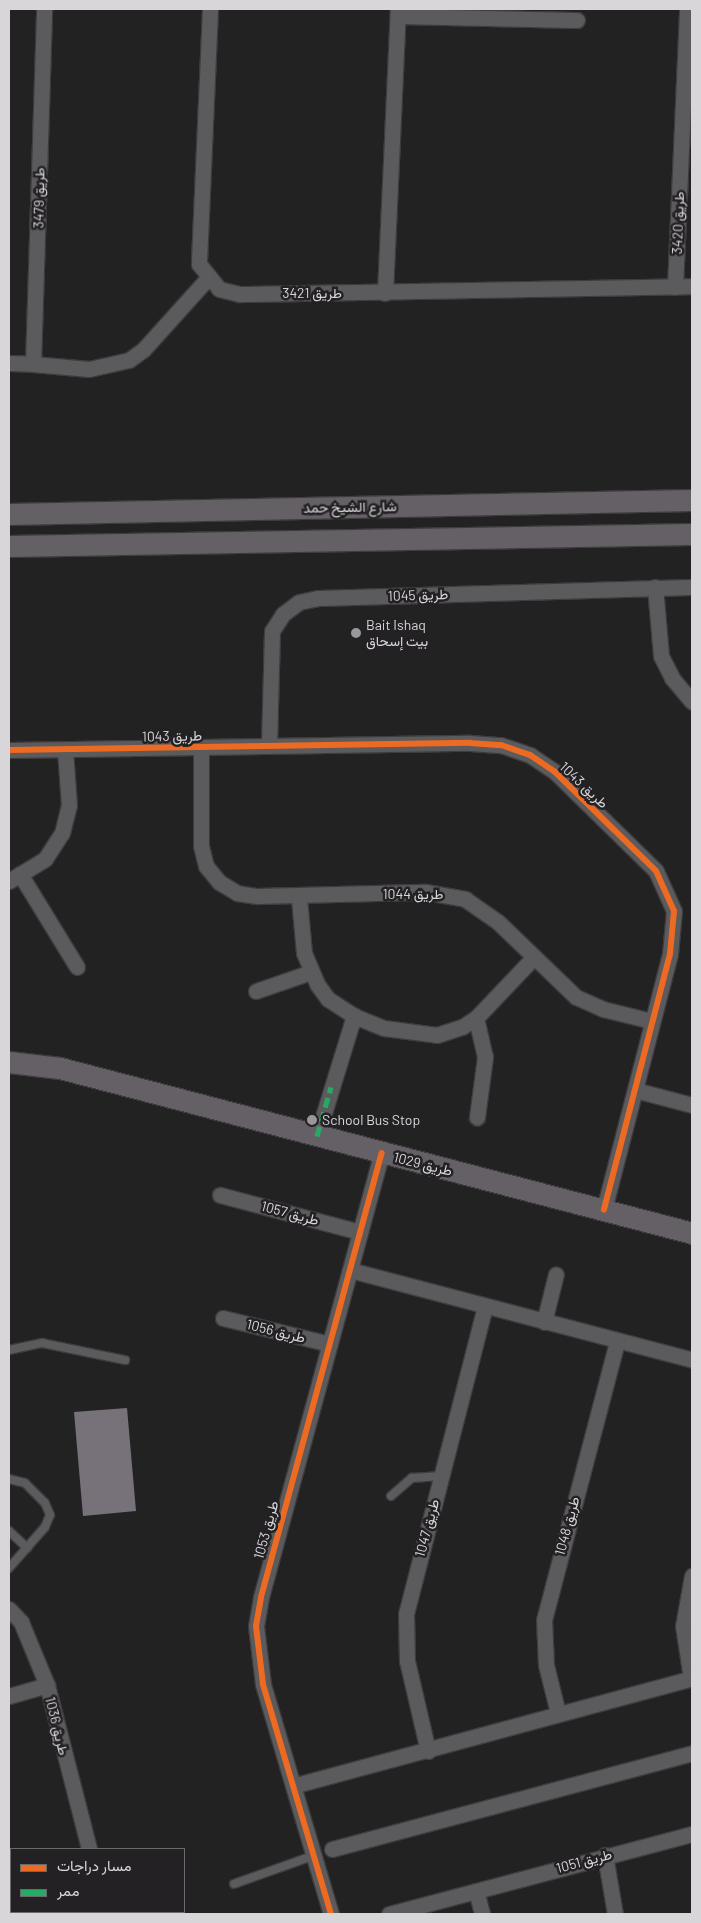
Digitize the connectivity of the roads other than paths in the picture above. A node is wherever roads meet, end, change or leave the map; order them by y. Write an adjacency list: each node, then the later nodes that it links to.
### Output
1 (44, 9): 11 (street, طريق 3479)
2 (210, 9): 6 (street)
3 (687, 9): 8 (street, طريق 3420)
4 (398, 12): 5 (street); 9 (street)
5 (576, 20)
6 (207, 278): 9 (street, طريق 3421); 11 (street)
7 (692, 286): 8 (street, طريق 3421)
8 (675, 287): 9 (street, طريق 3421)
9 (385, 292)
10 (9, 364): 11 (street)
11 (33, 364)
12 (692, 500): 13 (main road, شارع الشيخ حمد)
13 (9, 514)
14 (692, 534): 15 (main road)
15 (9, 546)
16 (655, 587): 17 (street, طريق 1045); 18 (street); 19 (street, طريق 1045)
17 (692, 587)
18 (692, 702)
19 (268, 746): 20 (street, طريق 1043); 31 (street, طريق 1043)
20 (201, 748): 22 (street, طريق 1043); 24 (street, طريق 1044)
21 (9, 750): 22 (street, طريق 1043)
22 (65, 750): 23 (street)
23 (15, 878): 26 (street)
24 (299, 898): 25 (street, طريق 1044); 27 (street)
25 (533, 958): 30 (street); 31 (street, طريق 1044)
26 (76, 967)
27 (311, 972): 28 (street); 29 (street)
28 (256, 990)
29 (354, 1016): 30 (street); 36 (street)
30 (476, 1018): 35 (street)
31 (652, 1021): 33 (street, طريق 1043)
32 (9, 1062): 36 (main road, طريق 1029)
33 (635, 1090): 34 (street); 39 (street, طريق 1043)
34 (692, 1105)
35 (477, 1117)
36 (318, 1136): 37 (main road, طريق 1029)
37 (382, 1153): 39 (main road, طريق 1029); 40 (street, طريق 1053)
38 (220, 1195): 40 (street, طريق 1057)
39 (604, 1210): 41 (main road, طريق 1029)
40 (360, 1232): 42 (street, طريق 1053)
41 (692, 1233)
42 (350, 1270): 44 (street); 48 (street, طريق 1053)
43 (556, 1274): 46 (street)
44 (485, 1307): 46 (street); 52 (street, طريق 1047)
45 (223, 1318): 48 (street, طريق 1056)
46 (544, 1322): 47 (street)
47 (617, 1341): 51 (street); 63 (street, طريق 1048)
48 (330, 1344): 66 (street, طريق 1053)
49 (9, 1350): 50 (lane)
50 (124, 1360)
51 (692, 1360)
52 (441, 1476): 54 (lane); 64 (street, طريق 1047)
53 (9, 1479): 56 (lane)
54 (391, 1496)
55 (9, 1531): 56 (lane)
56 (27, 1548): 57 (lane)
57 (9, 1568)
58 (692, 1576): 60 (street)
59 (9, 1609): 61 (street, طريق 1036)
60 (691, 1678): 63 (street)
61 (47, 1685): 62 (street); 68 (street, طريق 1036)
62 (9, 1696)
63 (558, 1713): 64 (street)
64 (428, 1751): 66 (street)
65 (692, 1753): 69 (street)
66 (296, 1785): 70 (street, طريق 1053)
67 (692, 1834): 71 (street, طريق 1051)
68 (89, 1848)
69 (332, 1850)
70 (315, 1855): 72 (lane); 74 (street, طريق 1053)
71 (605, 1855): 73 (street, طريق 1051); 77 (street)
72 (234, 1884)
73 (476, 1891): 75 (street, طريق 1051); 76 (street)
74 (331, 1914)
75 (389, 1914)
76 (482, 1914)
77 (615, 1914)

